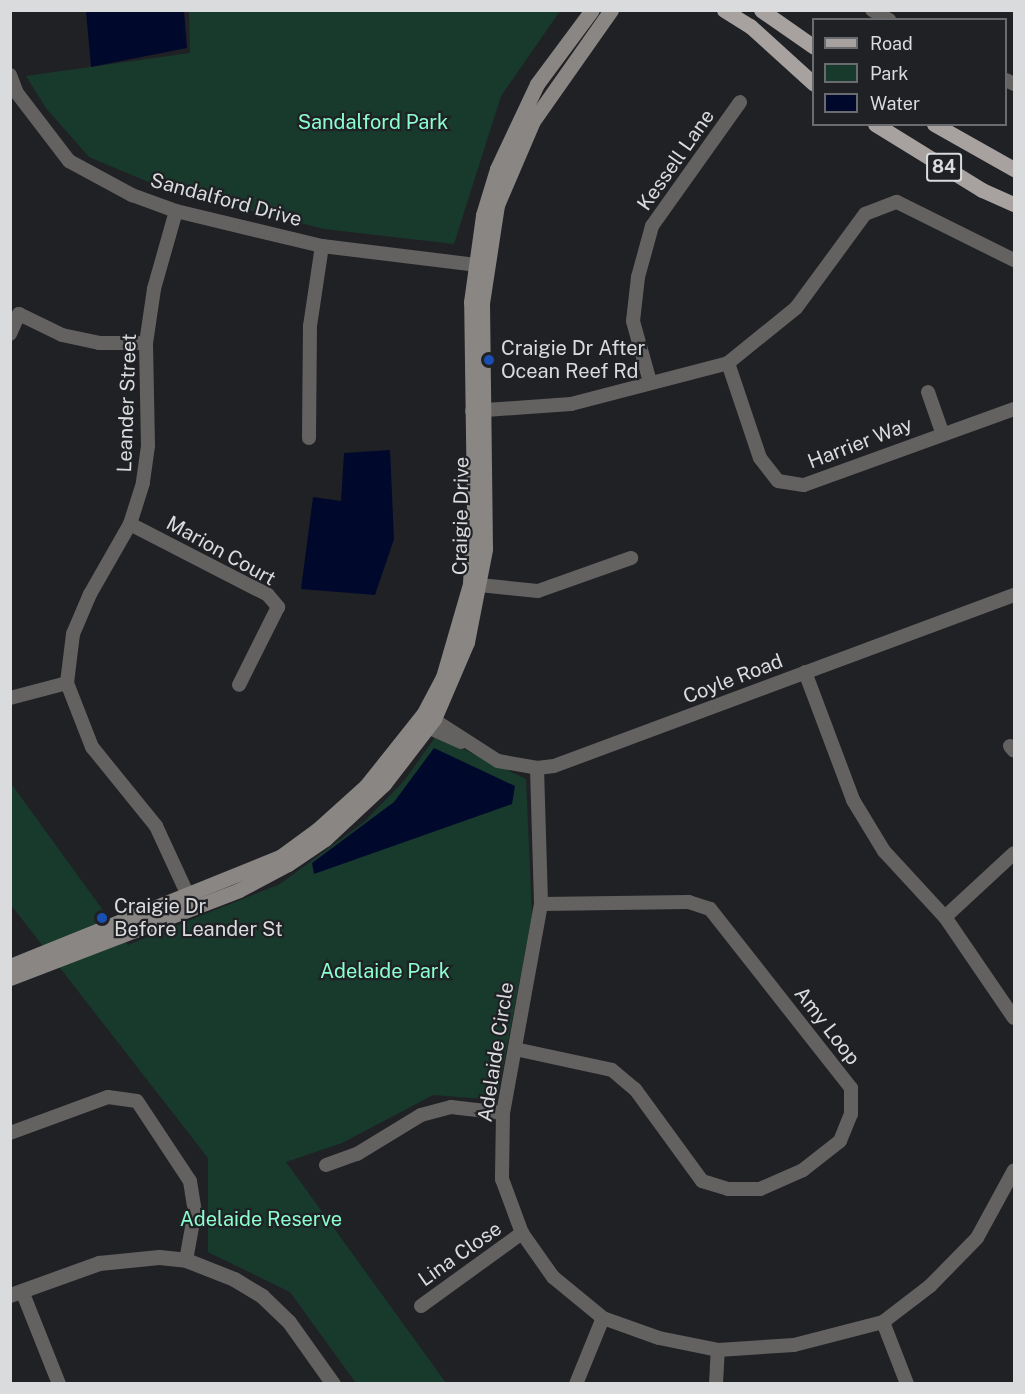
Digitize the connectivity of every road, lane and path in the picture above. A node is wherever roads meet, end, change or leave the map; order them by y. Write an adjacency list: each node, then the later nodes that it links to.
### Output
1 (592, 10): 17 (main road, Craigie Drive)
2 (611, 10): 17 (main road, Craigie Drive)
3 (724, 10): 7 (main road)
4 (761, 10): 5 (main road)
5 (812, 46)
6 (10, 75): 8 (street, Sandalford Drive)
7 (812, 83)
8 (14, 94): 14 (street, Sandalford Drive)
9 (740, 102): 22 (street, Kessell Lane)
10 (878, 126): 13 (main road, 84)
11 (938, 126): 12 (main road, 84)
12 (1014, 169)
13 (1014, 204)
14 (176, 211): 15 (street, Sandalford Drive); 20 (street, Leander Street)
15 (322, 246): 17 (street, Sandalford Drive); 27 (street)
16 (1014, 260): 21 (street)
17 (480, 265): 25 (main road, Craigie Drive)
18 (15, 312): 19 (street); 20 (street)
19 (10, 334)
20 (146, 343): 28 (street, Leander Street)
21 (729, 363): 22 (street); 26 (street, Harrier Way)
22 (650, 382): 25 (street)
23 (928, 392): 26 (street, Harrier Way)
24 (1014, 409): 26 (street, Harrier Way)
25 (476, 411): 30 (main road, Craigie Drive)
26 (942, 432)
27 (309, 438)
28 (130, 524): 33 (street, Leander Street); 34 (street, Marion Court)
29 (631, 558): 30 (street)
30 (475, 585): 36 (main road, Craigie Drive)
31 (1014, 596): 32 (street, Coyle Road)
32 (805, 672): 37 (street, Coyle Road); 41 (street)
33 (67, 683): 35 (street); 39 (street, Leander Street)
34 (238, 685)
35 (10, 698)
36 (426, 721): 37 (street, Coyle Road); 39 (main road, Craigie Drive)
37 (537, 768): 40 (street, Adelaide Circle)
38 (1014, 853): 41 (street)
39 (190, 901): 42 (main road, Craigie Drive); 43 (main road, Craigie Drive)
40 (541, 904): 45 (street, Adelaide Circle); 45 (street, Amy Loop)
41 (945, 917): 44 (street)
42 (10, 966)
43 (10, 978)
44 (1014, 1018)
45 (515, 1049): 46 (street, Adelaide Circle)
46 (503, 1113): 48 (street); 50 (street, Adelaide Circle)
47 (10, 1132): 51 (street)
48 (326, 1165)
49 (1014, 1170): 55 (street, Adelaide Circle)
50 (522, 1233): 53 (street, Lina Close); 54 (street, Adelaide Circle)
51 (186, 1260): 52 (street); 58 (street)
52 (16, 1293): 57 (street)
53 (421, 1305)
54 (603, 1318): 56 (street, Adelaide Circle); 59 (street)
55 (883, 1322): 56 (street, Adelaide Circle); 61 (street)
56 (718, 1350): 60 (street)
57 (58, 1383)
58 (333, 1383)
59 (576, 1383)
60 (716, 1383)
61 (907, 1383)

